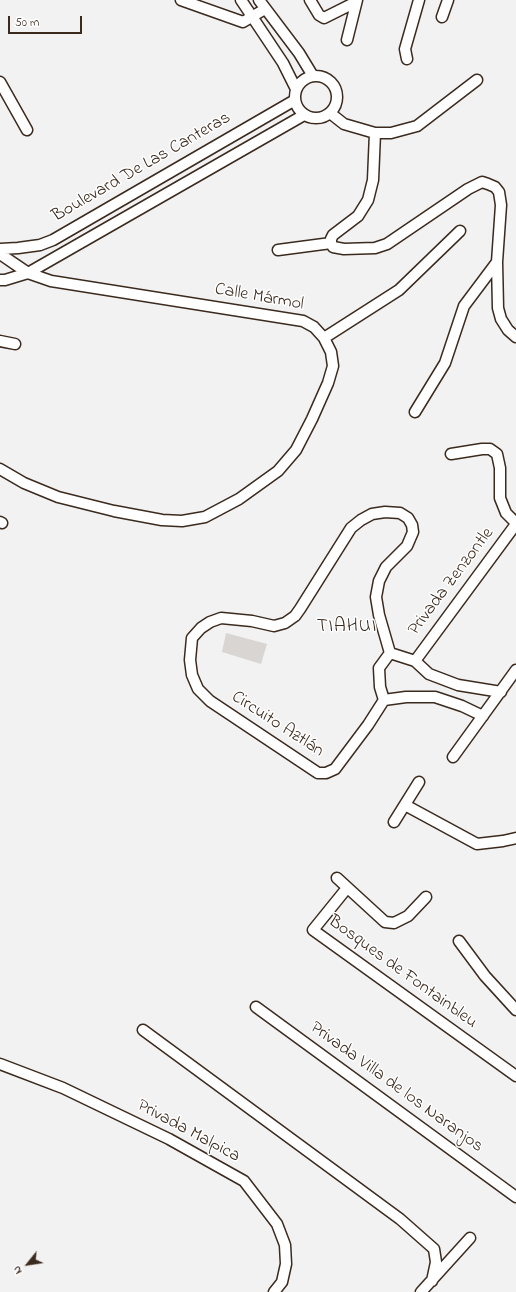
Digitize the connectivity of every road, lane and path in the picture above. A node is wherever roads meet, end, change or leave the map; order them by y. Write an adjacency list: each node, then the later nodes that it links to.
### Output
1 (181, 0): 9 (street)
2 (241, 0): 9 (street)
3 (259, 0): 8 (street)
4 (310, 0): 7 (street)
5 (419, 0): 12 (street)
6 (448, 0): 10 (street)
7 (356, 1): 11 (street)
8 (265, 9): 9 (street); 13 (street)
9 (252, 17): 16 (street)
10 (442, 17)
11 (347, 40)
12 (407, 58)
13 (313, 76): 16 (street); 18 (street)
14 (478, 80): 21 (street)
15 (0, 82): 20 (street)
16 (296, 89): 17 (street)
17 (295, 100): 19 (street); 24 (street, Boulevard De Las Canteras)
18 (330, 113): 19 (street); 21 (street)
19 (304, 115): 28 (street, Boulevard De Las Canteras)
20 (27, 130)
21 (375, 133): 23 (street)
22 (460, 231): 31 (street)
23 (331, 243): 25 (street); 27 (street)
24 (0, 249)
25 (278, 250)
26 (0, 254): 28 (street, Calle Mármol)
27 (497, 262): 30 (street); 34 (street)
28 (28, 273): 29 (street); 31 (street, Calle Mármol)
29 (0, 280)
30 (516, 337)
31 (324, 338): 36 (street, Calle Mármol)
32 (0, 341): 33 (street)
33 (15, 344)
34 (415, 412)
35 (451, 454): 37 (street, Privada Zenzontle)
36 (0, 469)
37 (516, 523): 39 (street, Privada Zenzontle)
38 (390, 653): 39 (street); 42 (street); 42 (street, Circuito Aztlán)
39 (415, 661): 41 (street)
40 (516, 670): 41 (street)
41 (501, 692): 43 (street)
42 (384, 700): 43 (street)
43 (483, 716): 44 (street)
44 (453, 757)
45 (419, 782): 46 (street)
46 (405, 805): 47 (street); 48 (street)
47 (394, 822)
48 (516, 838)
49 (337, 878): 50 (street)
50 (347, 888): 51 (street); 57 (street, Bosques de Fontainbleu)
51 (426, 897)
52 (459, 941): 54 (street)
53 (256, 1007): 58 (street, Privada Villa de los Naranjos)
54 (516, 1010)
55 (143, 1030): 60 (street)
56 (0, 1064): 61 (street, Privada Malpica)
57 (516, 1076)
58 (516, 1197)
59 (470, 1238): 60 (street)
60 (432, 1281): 62 (street)
61 (274, 1292)
62 (420, 1292)

